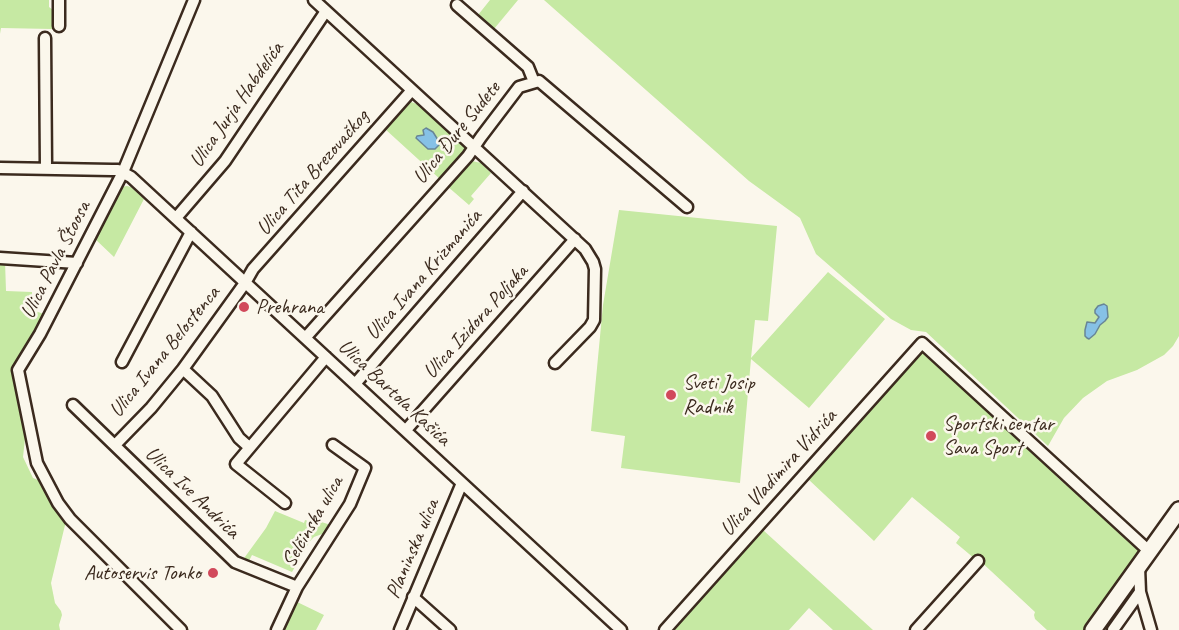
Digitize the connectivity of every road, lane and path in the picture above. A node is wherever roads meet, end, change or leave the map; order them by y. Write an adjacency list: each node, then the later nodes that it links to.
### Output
1 (59, 0): 6 (street)
2 (194, 0): 13 (street, Ulica Pavla Štoosa)
3 (314, 0): 5 (street)
4 (457, 5): 8 (street)
5 (326, 11): 9 (street); 16 (street, Ulica Jurja Habdelića)
6 (59, 26)
7 (45, 38): 12 (street)
8 (534, 82): 10 (street, Ulica Đure Sudete); 15 (street, Ulica Đure Sudete)
9 (412, 90): 10 (street); 21 (street, Ulica Tita Brezovačkog)
10 (474, 147): 14 (street); 22 (street, Ulica Đure Sudete)
11 (0, 168): 12 (street)
12 (46, 168): 13 (street)
13 (123, 172): 16 (street, Ulica Bartola Kašića); 20 (street, Ulica Pavla Štoosa)
14 (523, 191): 18 (street); 27 (street, Ulica Ivana Krizmanića)
15 (687, 207)
16 (176, 218): 17 (street, Ulica Bartola Kašića)
17 (191, 232): 21 (street, Ulica Bartola Kašića); 24 (street)
18 (575, 239): 25 (street); 29 (street, Ulica Izidora Poljaka)
19 (0, 258): 20 (street)
20 (77, 263): 42 (street, Ulica Pavla Štoosa)
21 (245, 283): 22 (street, Ulica Bartola Kašića); 26 (street, Ulica Ivana Belostenca)
22 (306, 338): 23 (street, Ulica Bartola Kašića)
23 (326, 357): 27 (street, Ulica Bartola Kašića); 32 (street)
24 (122, 362)
25 (555, 363)
26 (183, 369): 30 (street, Ulica Ivana Belostenca); 32 (street)
27 (355, 384): 29 (street, Ulica Bartola Kašića)
28 (73, 405): 30 (street, Ulica Ive Andrića)
29 (406, 430): 33 (street, Ulica Bartola Kašića)
30 (115, 445): 39 (street, Ulica Ive Andrića)
31 (333, 445): 39 (street, Selčinska ulica)
32 (249, 447): 34 (street)
33 (462, 483): 41 (street, Planinska ulica); 46 (street, Ulica Bartola Kašića)
34 (285, 503)
35 (1179, 510): 36 (main road)
36 (1149, 551): 38 (main road); 47 (street, Ulica Vladimira Vidrića)
37 (978, 561): 48 (street)
38 (1139, 567): 40 (street); 49 (main road)
39 (297, 587): 43 (street, Selčinska ulica)
40 (1140, 592): 50 (street); 51 (street)
41 (413, 597): 44 (street, Planinska ulica); 45 (street)
42 (181, 630)
43 (277, 630)
44 (400, 630)
45 (450, 630)
46 (621, 630)
47 (665, 630)
48 (916, 630)
49 (1093, 630)
50 (1113, 630)
51 (1151, 630)

